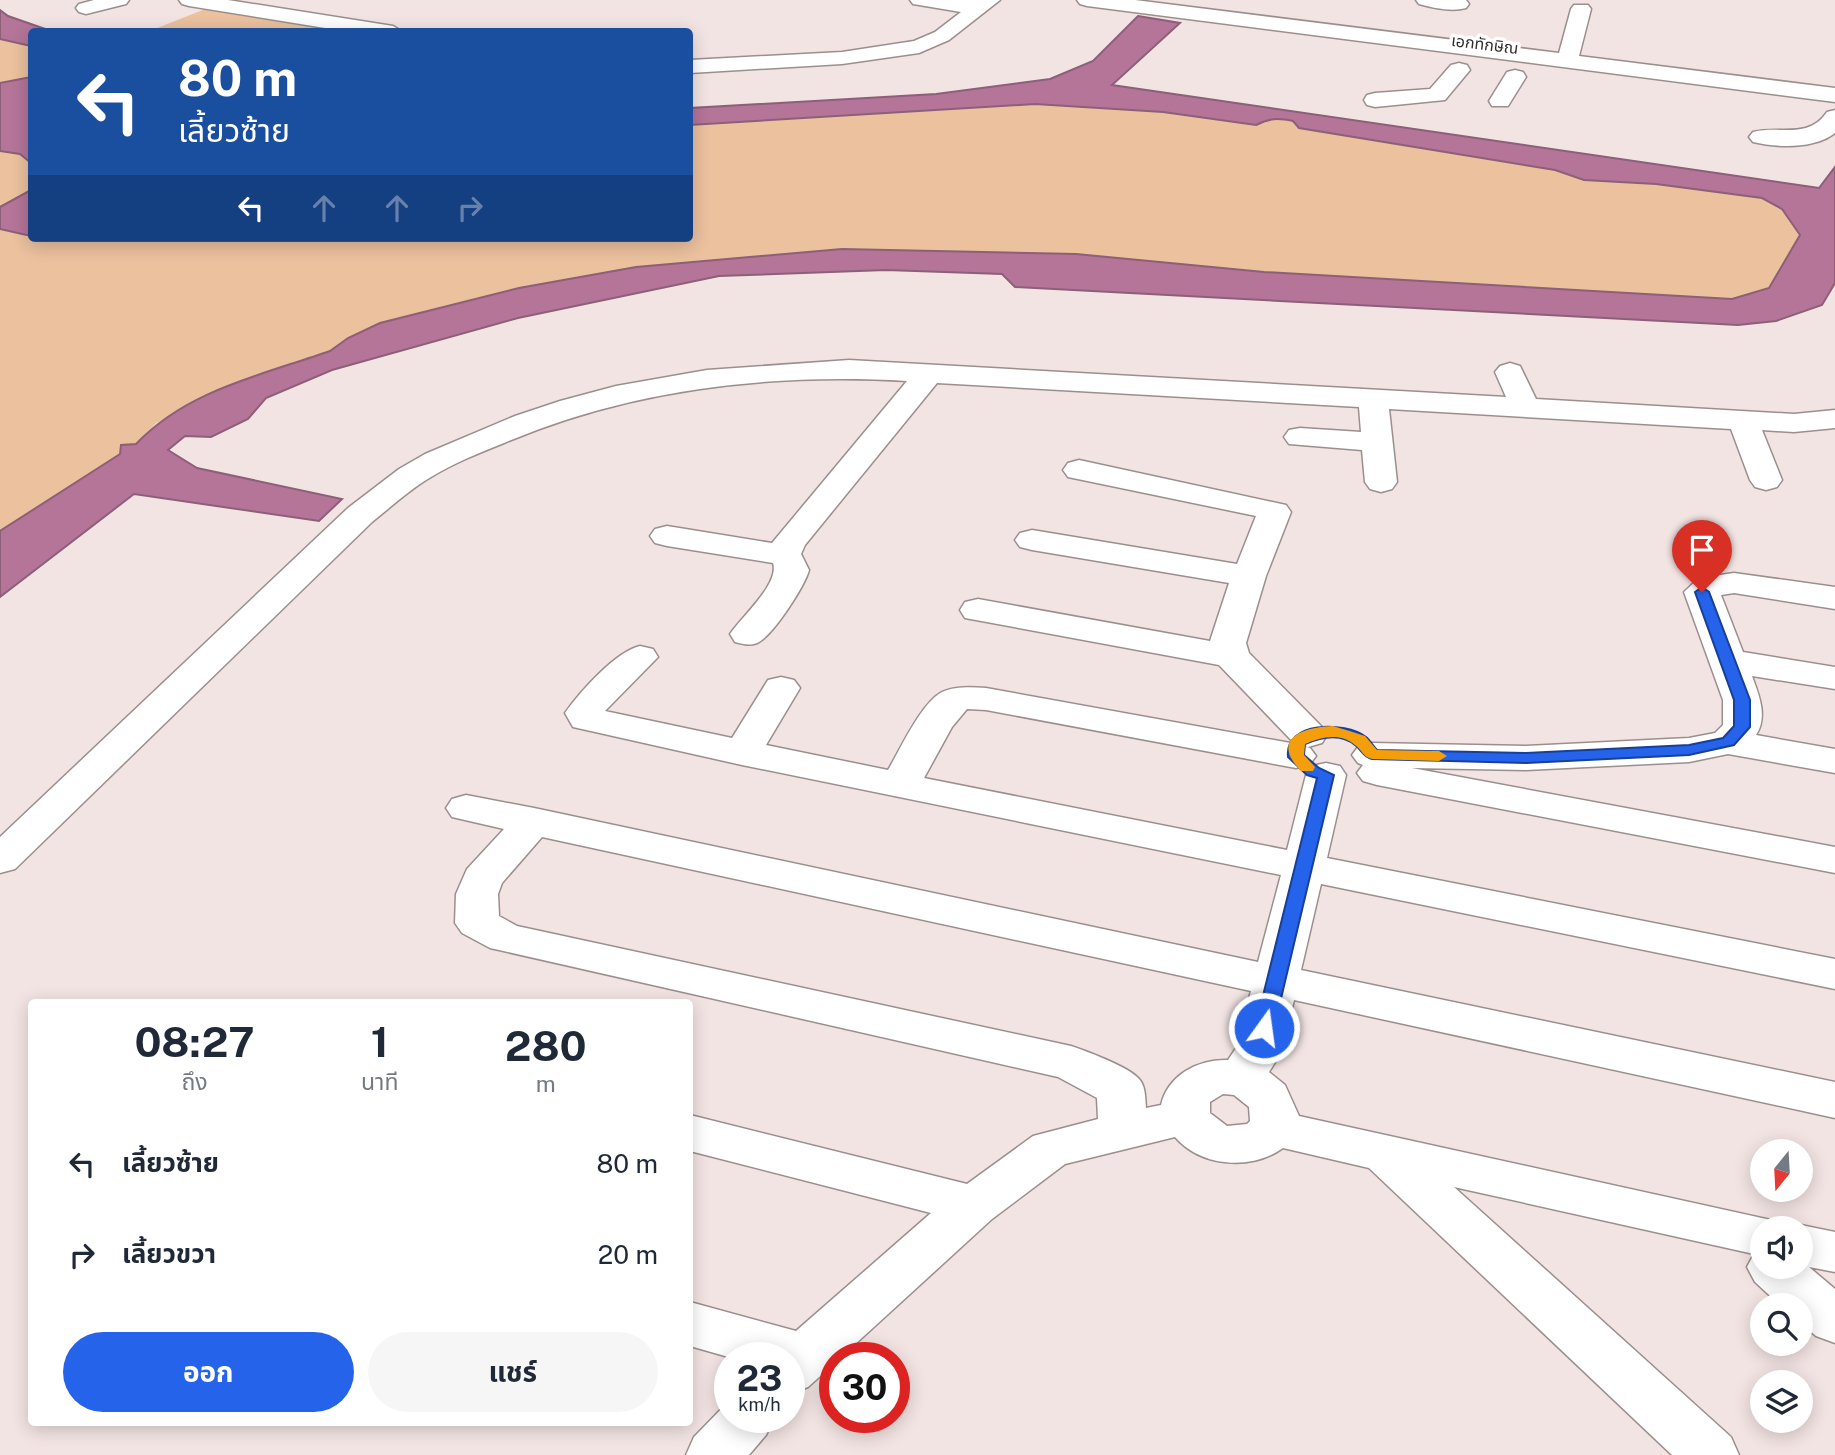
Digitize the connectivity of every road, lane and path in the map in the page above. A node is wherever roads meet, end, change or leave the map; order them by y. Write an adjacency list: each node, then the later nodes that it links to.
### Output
1 (118, 0): 9 (street)
2 (189, 0): 11 (street)
3 (920, 0): 7 (street)
4 (1087, 0): 12 (street)
5 (1136, 0): 12 (street, เอกทักษิณ)
6 (1426, 0): 8 (street)
7 (985, 4): 18 (street)
8 (1459, 4)
9 (86, 8)
10 (1581, 9): 16 (street)
11 (326, 21): 13 (street); 14 (street)
12 (1280, 22): 15 (street); 16 (street, เอกทักษิณ); 21 (street)
13 (312, 28)
14 (369, 28)
15 (1261, 44)
16 (1569, 55): 21 (street, เอกทักษิณ)
17 (1432, 66): 19 (street)
18 (693, 67)
19 (1487, 74): 20 (street); 24 (street); 25 (street)
20 (1541, 81)
21 (1747, 81): 22 (street, เอกทักษิณ); 23 (street); 26 (street)
22 (1835, 88)
23 (1835, 95)
24 (1375, 100)
25 (1500, 101)
26 (1732, 103)
27 (1835, 117): 28 (street)
28 (1761, 137)
29 (1510, 372): 32 (street)
30 (929, 373): 31 (street); 42 (street); 60 (street)
31 (1373, 398): 32 (street); 36 (street)
32 (1525, 408): 34 (street)
33 (1835, 419): 34 (street)
34 (1743, 420): 38 (street)
35 (1300, 437): 36 (street)
36 (1378, 442): 39 (street)
37 (1079, 470): 43 (street)
38 (1766, 480)
39 (1381, 482)
40 (667, 536): 42 (street)
41 (1032, 540): 43 (street)
42 (784, 555): 46 (street)
43 (1249, 576): 47 (street)
44 (1835, 598): 49 (street)
45 (978, 610): 47 (street)
46 (748, 634)
47 (1231, 656): 53 (street)
48 (640, 657): 54 (street)
49 (1729, 661): 50 (street); 52 (street)
50 (1835, 678)
51 (781, 688): 54 (street)
52 (1728, 742): 53 (street); 55 (street)
53 (1336, 751): 56 (street); 59 (street); 61 (street)
54 (742, 753): 56 (street)
55 (1835, 761)
56 (900, 785): 61 (street)
57 (466, 808): 58 (street)
58 (534, 821): 63 (street); 68 (street)
59 (1835, 859)
60 (0, 860)
61 (1305, 867): 62 (street); 63 (street)
62 (1835, 974)
63 (1276, 981): 64 (street); 65 (street)
64 (1240, 1079): 66 (street); 67 (street)
65 (1835, 1100)
66 (1185, 1117): 67 (street); 68 (street)
67 (1273, 1128): 70 (street)
68 (1122, 1131): 71 (street)
69 (693, 1134): 71 (street)
70 (1384, 1152): 72 (street); 82 (street)
71 (974, 1205): 79 (street)
72 (1750, 1241)
73 (1813, 1247): 74 (street)
74 (1835, 1252)
75 (1787, 1279): 76 (street)
76 (1835, 1321)
77 (693, 1325): 78 (street)
78 (738, 1342)
79 (805, 1356)
80 (733, 1433): 81 (street)
81 (714, 1455)
82 (1711, 1455)

